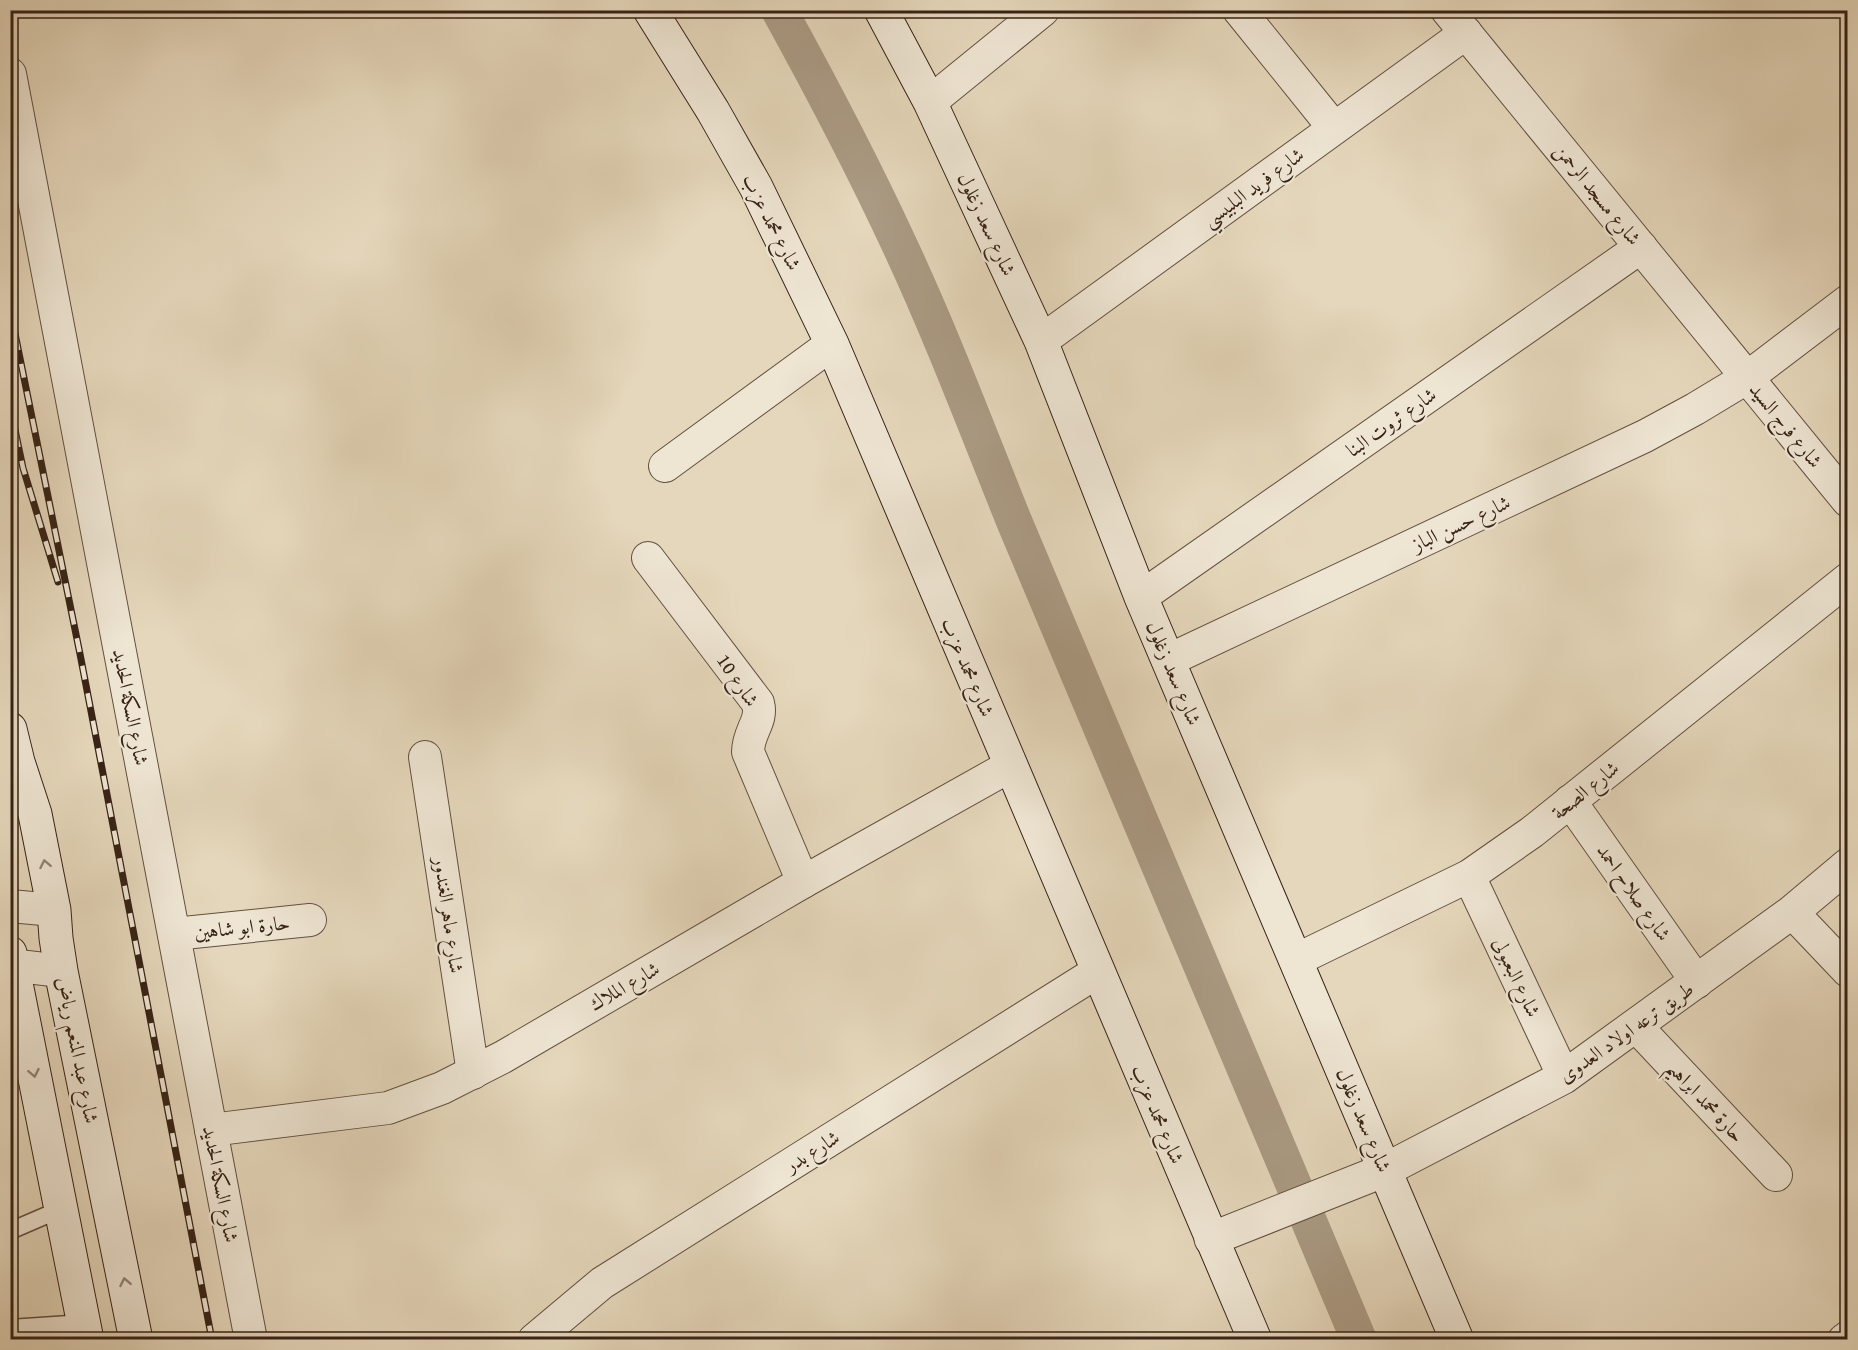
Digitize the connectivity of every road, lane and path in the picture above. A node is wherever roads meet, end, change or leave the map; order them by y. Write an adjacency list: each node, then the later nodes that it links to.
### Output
1 (650, 10): 12 (main road, شارع محمد عزب)
2 (881, 10): 7 (main road, شارع سعد زغلول)
3 (1043, 10): 7 (street)
4 (1239, 10): 8 (street)
5 (1457, 22): 8 (street, شارع فريد البلبيسي); 9 (street, شارع مسجد الرحمن)
6 (10, 74): 33 (street, شارع السكة الحديد)
7 (930, 102): 11 (main road, شارع سعد زغلول)
8 (1334, 128): 11 (street, شارع فريد البلبيسي)
9 (1641, 247): 13 (street, شارع مسجد الرحمن); 18 (street, شارع ثروت البنا)
10 (1848, 302): 13 (street, شارع حسن الباز)
11 (1041, 342): 18 (main road, شارع سعد زغلول)
12 (832, 344): 14 (street); 23 (main road, شارع محمد عزب)
13 (1748, 377): 15 (street, شارع فرج السيد); 19 (street, شارع حسن الباز)
14 (665, 466)
15 (1848, 501)
16 (648, 558): 28 (street, شارع 10)
17 (1848, 579): 25 (street, شارع الصحة)
18 (1141, 597): 19 (main road, شارع سعد زغلول)
19 (1169, 660): 34 (main road, شارع سعد زغلول)
20 (10, 729): 22 (main road, شارع عبد المنعم رياض)
21 (426, 757): 41 (street, شارع ماهر الغندور)
22 (18, 762): 24 (main road, شارع عبد المنعم رياض); 30 (main road, شارع عبد المنعم رياض, one-way to 22)
23 (1010, 766): 28 (street, شارع الملاك); 38 (main road, شارع محمد عزب)
24 (10, 795)
25 (1570, 801): 27 (street, شارع الصحة); 39 (street, شارع صلاح احمد)
26 (1848, 865): 31 (main road, طريق ترعه اولاد العدوى)
27 (1469, 876): 34 (street, شارع الصحة); 42 (street, شارع البعبولى)
28 (803, 882): 41 (street, شارع الملاك)
29 (10, 906): 30 (street)
30 (54, 910): 36 (main road, شارع عبد المنعم رياض)
31 (1792, 912): 37 (street); 39 (main road, طريق ترعه اولاد العدوى)
32 (310, 920): 33 (street, حارة ابو شاهين)
33 (174, 934): 43 (street, شارع السكة الحديد)
34 (1296, 960): 44 (main road, شارع سعد زغلول)
35 (11, 962): 36 (street); 46 (main road, one-way to 46)
36 (62, 971): 51 (main road, شارع عبد المنعم رياض, one-way to 36)
37 (1848, 971)
38 (1097, 972): 48 (main road, شارع محمد عزب); 53 (street, شارع بدر)
39 (1697, 982): 40 (main road, طريق ترعه اولاد العدوى)
40 (1636, 1026): 42 (main road, طريق ترعه اولاد العدوى); 45 (street, حارة محمد ابراهيم)
41 (473, 1073): 43 (street, شارع الملاك)
42 (1564, 1077): 44 (main road, طريق ترعه اولاد العدوى)
43 (211, 1130): 52 (street, شارع السكة الحديد)
44 (1385, 1170): 48 (main road, طريق ترعه اولاد العدوى); 55 (main road, شارع سعد زغلول)
45 (1776, 1175)
46 (61, 1209): 47 (lane); 50 (main road)
47 (10, 1232)
48 (1211, 1239): 54 (main road, شارع محمد عزب)
49 (10, 1328): 50 (lane)
50 (85, 1331)
51 (136, 1340)
52 (251, 1340)
53 (534, 1340)
54 (1255, 1340)
55 (1457, 1340)

